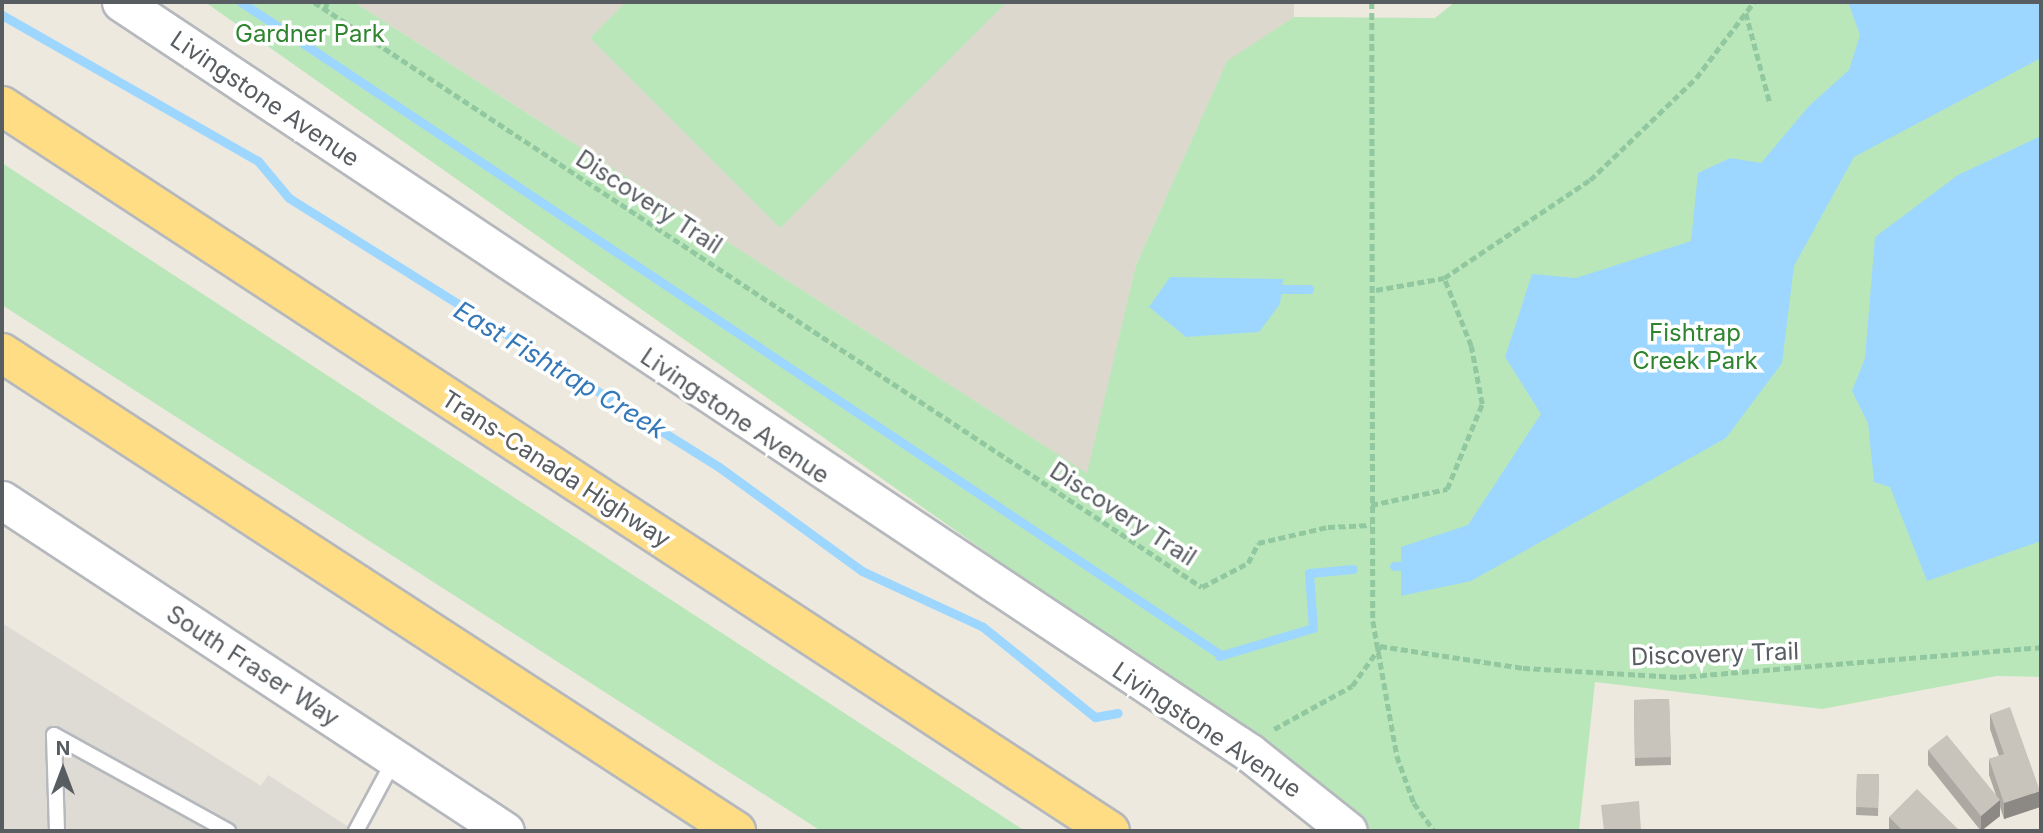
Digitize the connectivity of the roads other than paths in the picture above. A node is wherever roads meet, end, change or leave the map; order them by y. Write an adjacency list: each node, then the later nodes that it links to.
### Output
1 (121, 2): 12 (street, Livingstone Avenue)
2 (2, 106): 11 (highway, Trans-Canada Highway)
3 (2, 353): 10 (highway)
4 (2, 500): 5 (street, South Fraser Way)
5 (394, 758): 6 (street, South Fraser Way); 9 (lane)
6 (500, 830)
7 (57, 831): 8 (lane)
8 (228, 831)
9 (356, 831)
10 (736, 831)
11 (1110, 831)
12 (1348, 831)

